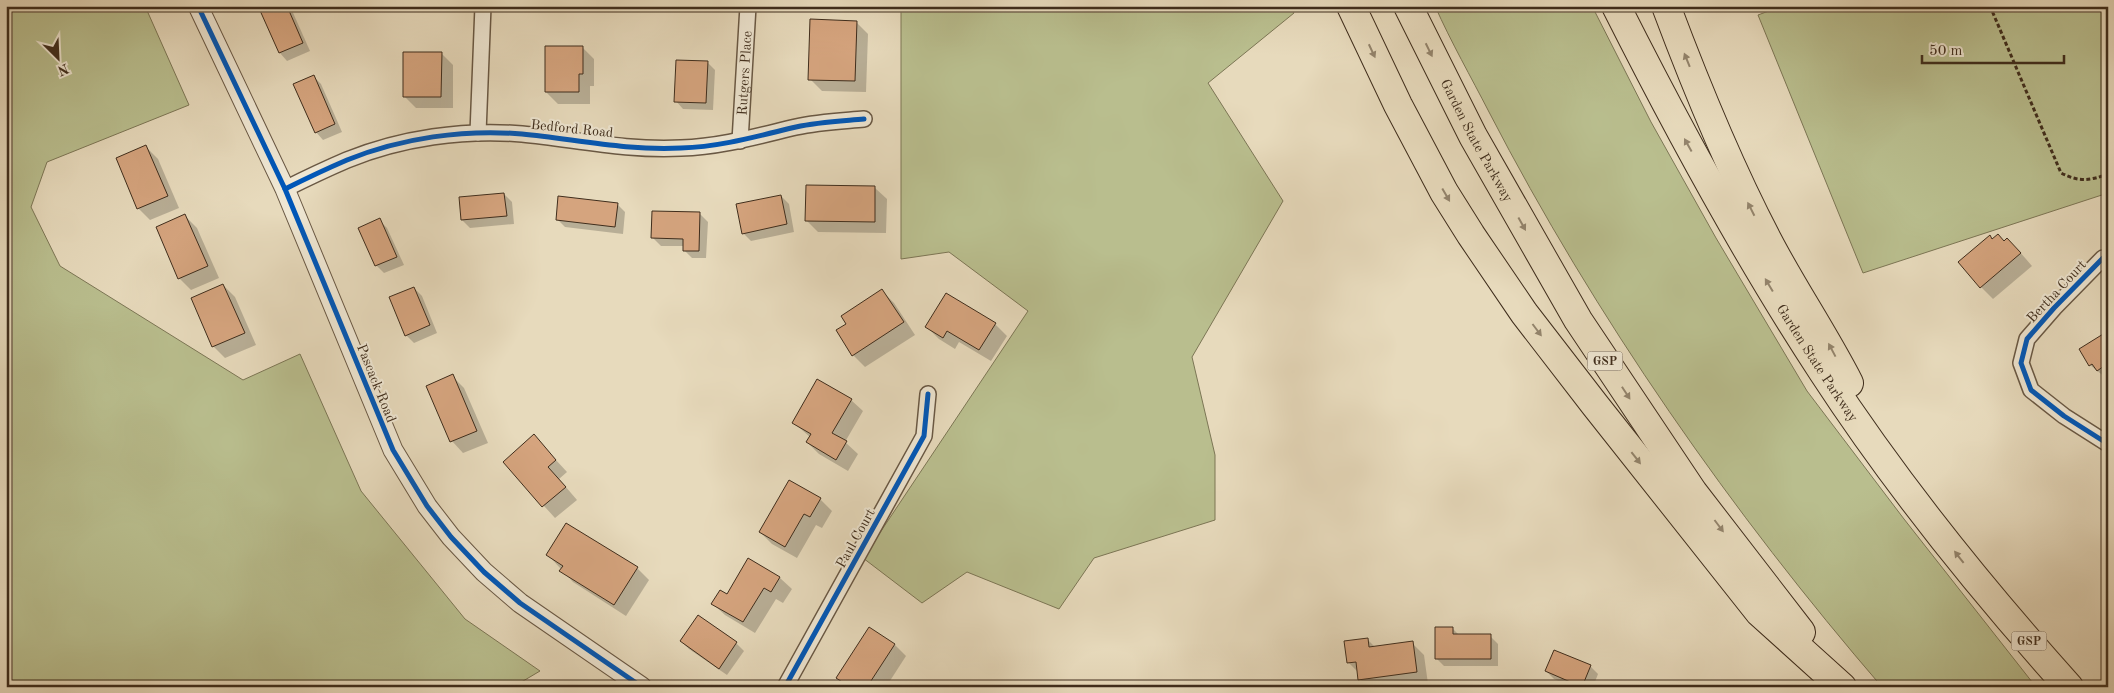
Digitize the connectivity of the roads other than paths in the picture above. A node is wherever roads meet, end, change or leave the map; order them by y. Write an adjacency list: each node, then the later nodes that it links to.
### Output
1 (198, 6): 11 (street, Pascack Road)
2 (483, 6): 9 (street)
3 (748, 6): 10 (street, Rutgers Place)
4 (1351, 6): 18 (highway, one-way to 18)
5 (1408, 6): 19 (highway, Garden State Parkway / GSP, one-way to 19)
6 (1616, 6): 15 (highway, Garden State Parkway / GSP, one-way to 6)
7 (1666, 6): 15 (highway, one-way to 7)
8 (864, 119): 10 (street, Bedford Road)
9 (478, 133): 10 (street, Bedford Road); 11 (street, Bedford Road)
10 (740, 140)
11 (285, 189): 16 (street, Pascack Road)
12 (2103, 258): 14 (street, Bertha Court)
13 (928, 394): 17 (street, Paul Court)
14 (2108, 444)
15 (1903, 486): 20 (highway, Garden State Parkway / GSP, one-way to 15)
16 (642, 687)
17 (785, 687)
18 (1842, 687)
19 (1847, 687)
20 (2069, 687)

